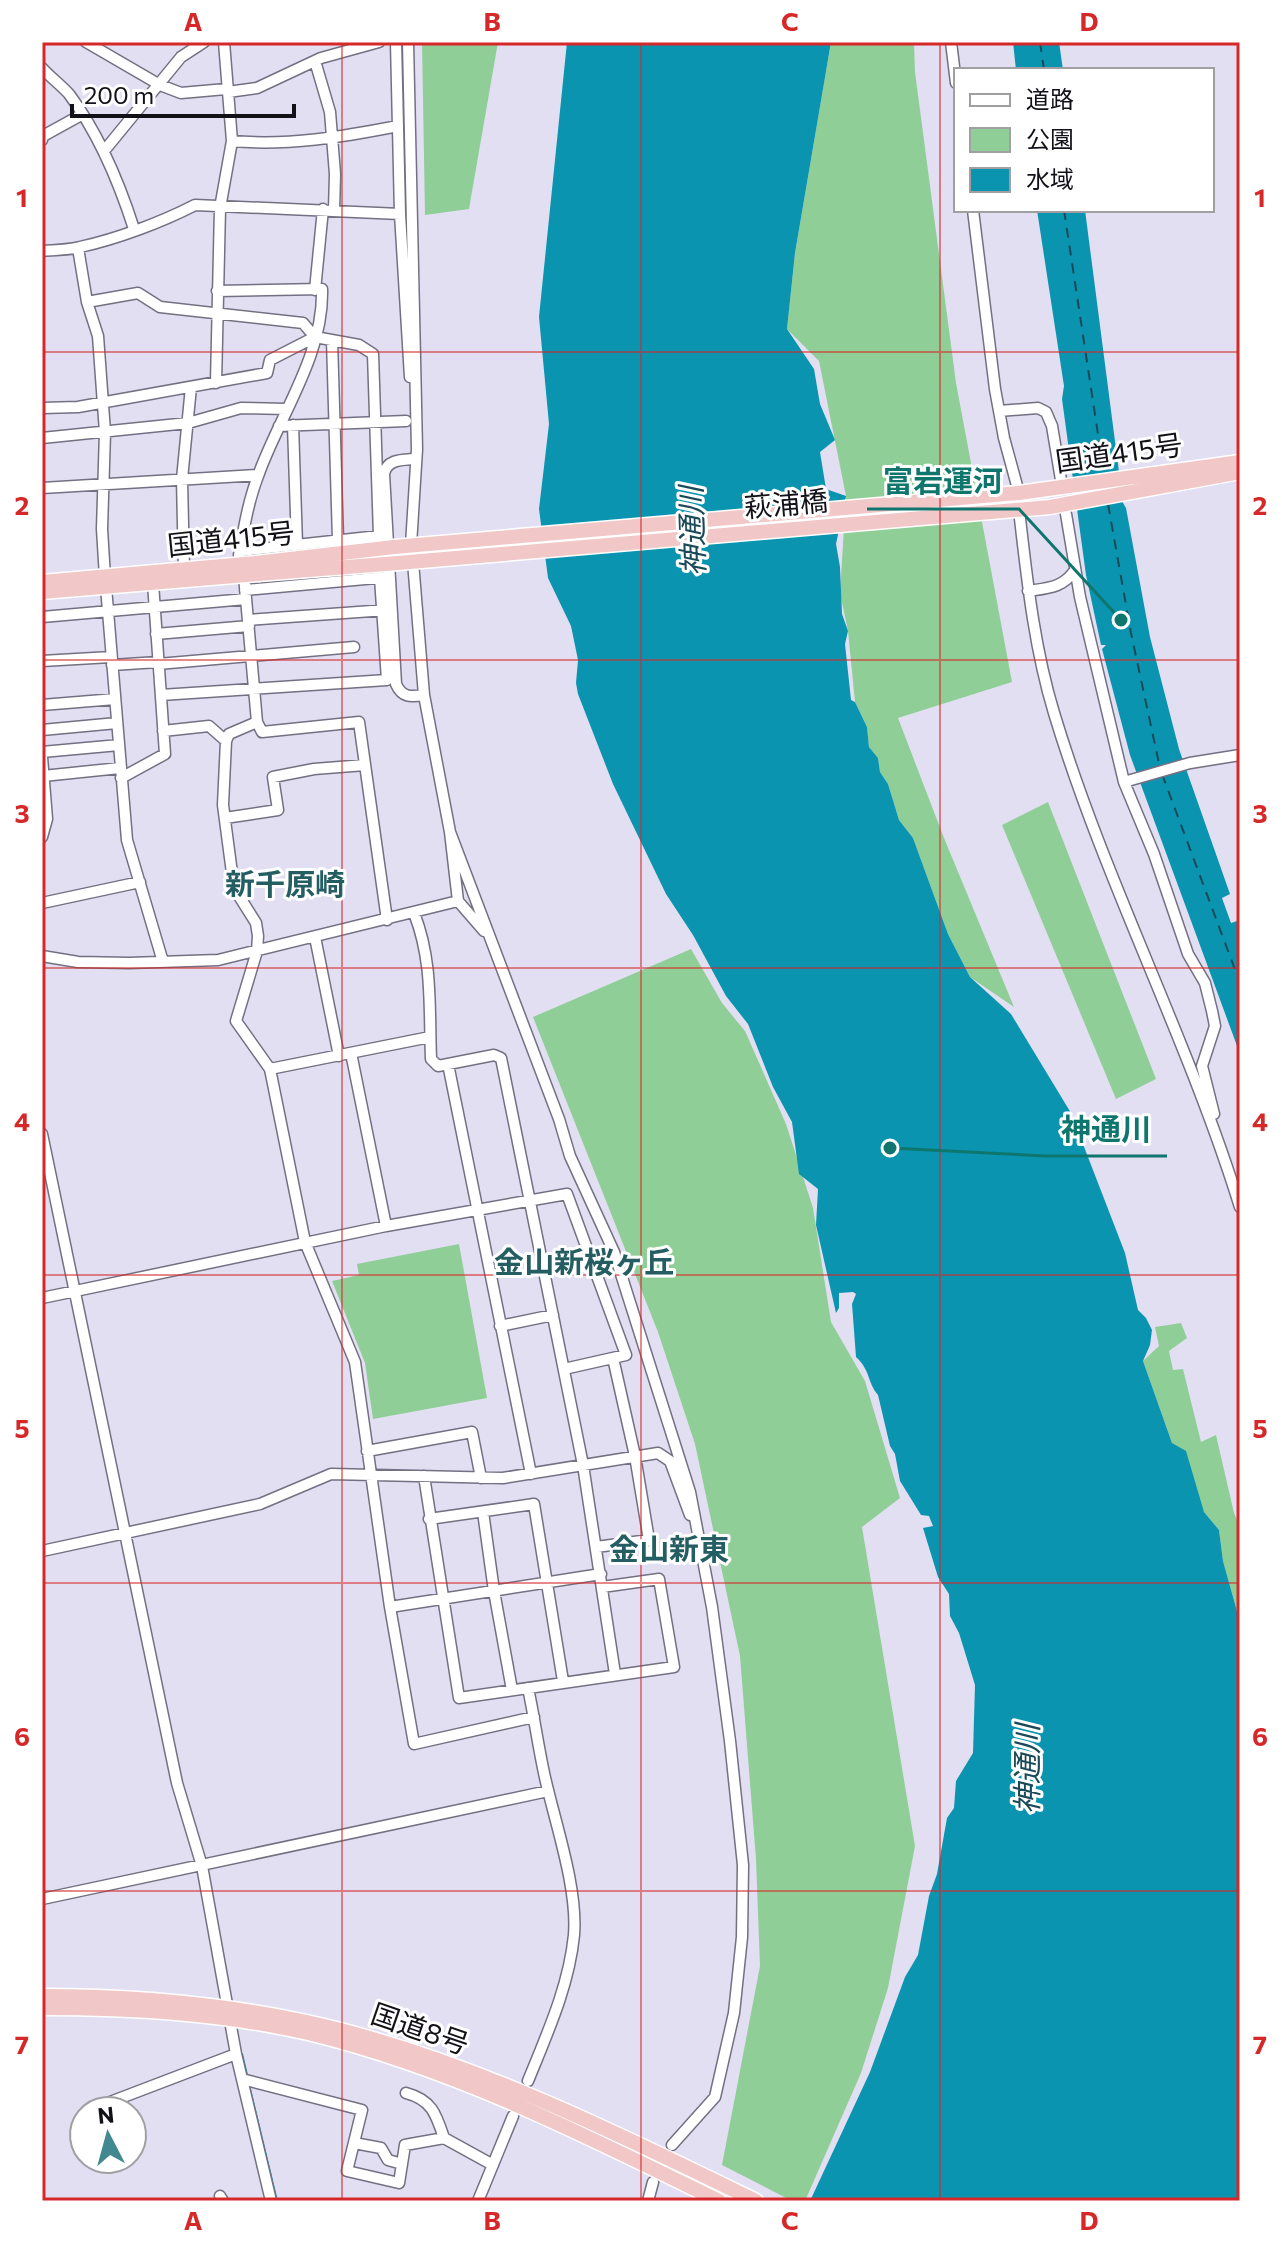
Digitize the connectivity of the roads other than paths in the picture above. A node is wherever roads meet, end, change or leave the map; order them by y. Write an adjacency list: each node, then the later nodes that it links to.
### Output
1 (86, 42): 11 (street)
2 (204, 42): 11 (street)
3 (224, 42): 12 (street)
4 (379, 42): 8 (street)
5 (396, 42): 14 (street)
6 (408, 42): 35 (street)
7 (951, 42): 10 (street)
8 (315, 61): 12 (street); 15 (street)
9 (42, 68): 13 (street)
10 (954, 68)
11 (160, 85): 12 (street); 18 (street)
12 (227, 90): 17 (street)
13 (81, 115): 16 (street); 18 (street)
14 (398, 126): 15 (street); 22 (street)
15 (332, 139): 17 (street); 20 (street)
16 (42, 140)
17 (232, 141): 19 (street)
18 (104, 151): 23 (street)
19 (220, 208): 20 (street); 23 (street); 27 (street)
20 (328, 210): 22 (street); 26 (street)
21 (973, 212): 38 (street)
22 (400, 214): 35 (street)
23 (134, 229): 24 (street)
24 (78, 248): 25 (street); 28 (street)
25 (42, 251)
26 (315, 290): 27 (street); 30 (street)
27 (217, 291): 29 (street)
28 (87, 302): 29 (street); 34 (street)
29 (216, 312): 30 (street); 32 (street)
30 (315, 337): 31 (street); 32 (street); 37 (street)
31 (332, 340): 40 (street); 42 (street)
32 (216, 383): 33 (street)
33 (191, 387): 34 (street); 41 (street)
34 (101, 403): 36 (street); 45 (street)
35 (416, 405): 47 (street)
36 (42, 408)
37 (287, 409): 41 (street); 44 (street)
38 (999, 411): 55 (street); 56 (street)
39 (406, 421): 40 (street)
40 (375, 422): 42 (street); 58 (street)
41 (188, 423): 45 (street); 51 (street)
42 (333, 424): 43 (street); 59 (street)
43 (293, 425): 44 (street); 60 (street)
44 (279, 426): 50 (street)
45 (105, 432): 46 (street); 52 (street)
46 (42, 438)
47 (415, 459): 58 (street); 61 (street)
48 (1240, 462): 53 (highway, 国道415号)
49 (1240, 472): 53 (highway, 国道415号)
50 (258, 475): 51 (street); 65 (street)
51 (182, 479): 52 (street); 63 (street)
52 (103, 484): 54 (street); 68 (street)
53 (1124, 487): 56 (highway, 国道415号)
54 (42, 488)
55 (1012, 493): 56 (highway, 国道415号); 61 (highway, 萩浦橋)
56 (1067, 496): 57 (highway, 国道415号); 64 (street)
57 (1014, 511): 62 (highway, 萩浦橋); 70 (street)
58 (387, 539): 59 (street); 61 (highway, 国道415号); 65 (highway, 国道415号, bridge); 66 (street)
59 (338, 540): 60 (street)
60 (297, 545): 65 (street)
61 (418, 545)
62 (412, 562): 65 (highway, 国道415号, bridge); 85 (street)
63 (184, 570): 65 (highway, 国道415号); 68 (highway, 国道415号)
64 (1075, 570): 70 (street); 99 (street)
65 (247, 574): 66 (street); 69 (highway, 国道415号); 72 (street); 76 (street)
66 (385, 577): 73 (street)
67 (42, 582): 68 (highway, 国道415号)
68 (106, 582): 69 (highway, 国道415号); 71 (highway, 国道415号); 74 (street)
69 (153, 583): 72 (street)
70 (1028, 591): 118 (street)
71 (42, 592)
72 (154, 608): 74 (street); 77 (street)
73 (387, 610): 76 (street); 83 (street); 85 (street)
74 (108, 613): 75 (street); 81 (street)
75 (42, 617)
76 (248, 623): 77 (street); 79 (street)
77 (156, 634): 82 (street)
78 (354, 647): 79 (street)
79 (251, 655): 82 (street); 83 (street)
80 (42, 661): 81 (street)
81 (112, 661): 82 (street); 86 (street)
82 (158, 663): 84 (street)
83 (254, 690): 84 (street); 88 (street)
84 (161, 695): 91 (street)
85 (424, 695): 101 (street)
86 (115, 699): 87 (street); 89 (street)
87 (42, 705)
88 (257, 722): 92 (street); 96 (street)
89 (117, 723): 90 (street); 93 (street)
90 (42, 730)
91 (163, 731): 92 (street); 97 (street)
92 (226, 741): 100 (street)
93 (119, 745): 94 (street); 97 (street)
94 (42, 754): 98 (street)
95 (1240, 755): 99 (street)
96 (365, 765): 100 (street); 107 (street)
97 (121, 773): 98 (street); 103 (street)
98 (43, 780): 102 (street)
99 (1124, 782): 118 (street)
100 (225, 818): 110 (street)
101 (450, 832): 104 (street); 108 (street)
102 (42, 837)
103 (140, 882): 105 (street); 112 (street)
104 (458, 901): 106 (street); 108 (street)
105 (42, 903)
106 (414, 913): 107 (street); 113 (street)
107 (387, 920): 109 (street)
108 (486, 932): 140 (street)
109 (315, 937): 110 (street); 115 (street)
110 (257, 951): 112 (street); 117 (street)
111 (42, 956): 112 (street)
112 (163, 962)
113 (430, 1037): 114 (street); 116 (street)
114 (351, 1053): 115 (street); 123 (street)
115 (339, 1056): 117 (street)
116 (448, 1064): 120 (street); 122 (street)
117 (270, 1069): 124 (street)
118 (1210, 1118): 121 (street)
119 (42, 1134): 125 (street)
120 (530, 1199): 122 (street); 127 (street); 129 (street)
121 (1240, 1207)
122 (478, 1209): 123 (street); 128 (street)
123 (386, 1226): 124 (street)
124 (305, 1242): 125 (street); 131 (street)
125 (76, 1291): 126 (street); 141 (street)
126 (42, 1298)
127 (553, 1315): 128 (street); 130 (street)
128 (500, 1326): 134 (street)
129 (613, 1358): 130 (street); 132 (street)
130 (564, 1369): 133 (street)
131 (367, 1451): 135 (street); 137 (street)
132 (635, 1456): 133 (street); 140 (street); 142 (street)
133 (583, 1465): 134 (street); 142 (street)
134 (531, 1474): 137 (street)
135 (371, 1476): 136 (street); 141 (street); 149 (street)
136 (424, 1476): 137 (street); 139 (street)
137 (481, 1478)
138 (483, 1512): 139 (street); 145 (street); 147 (street)
139 (429, 1519): 148 (street)
140 (697, 1522): 169 (street)
141 (125, 1533): 143 (street); 156 (street)
142 (596, 1547): 144 (street)
143 (42, 1551)
144 (601, 1574): 145 (street); 146 (street)
145 (548, 1582): 147 (street); 151 (street)
146 (602, 1587): 150 (street); 150 (street)
147 (494, 1591): 148 (street); 153 (street)
148 (442, 1599): 149 (street); 153 (street)
149 (390, 1607): 154 (street)
150 (615, 1674): 151 (street)
151 (563, 1681): 152 (street)
152 (528, 1688): 153 (street); 154 (street)
153 (512, 1690)
154 (534, 1717): 155 (street)
155 (548, 1791): 156 (street); 163 (street)
156 (202, 1866): 157 (street); 160 (street)
157 (42, 1899)
158 (42, 1996): 160 (highway, 国道8号)
159 (42, 2008): 160 (highway, 国道8号)
160 (229, 2014): 161 (street); 176 (highway, 国道8号); 177 (highway, 国道8号)
161 (236, 2054): 162 (street); 165 (street)
162 (242, 2079): 168 (street); 173 (street)
163 (528, 2081)
164 (406, 2093): 167 (street)
165 (128, 2095)
166 (513, 2116): 171 (street)
167 (444, 2138): 170 (street); 171 (street)
168 (354, 2143): 170 (street); 170 (street)
169 (672, 2145)
170 (402, 2164)
171 (493, 2165): 174 (street)
172 (653, 2182): 175 (street)
173 (271, 2201)
174 (478, 2201)
175 (648, 2201)
176 (719, 2201)
177 (756, 2201)

